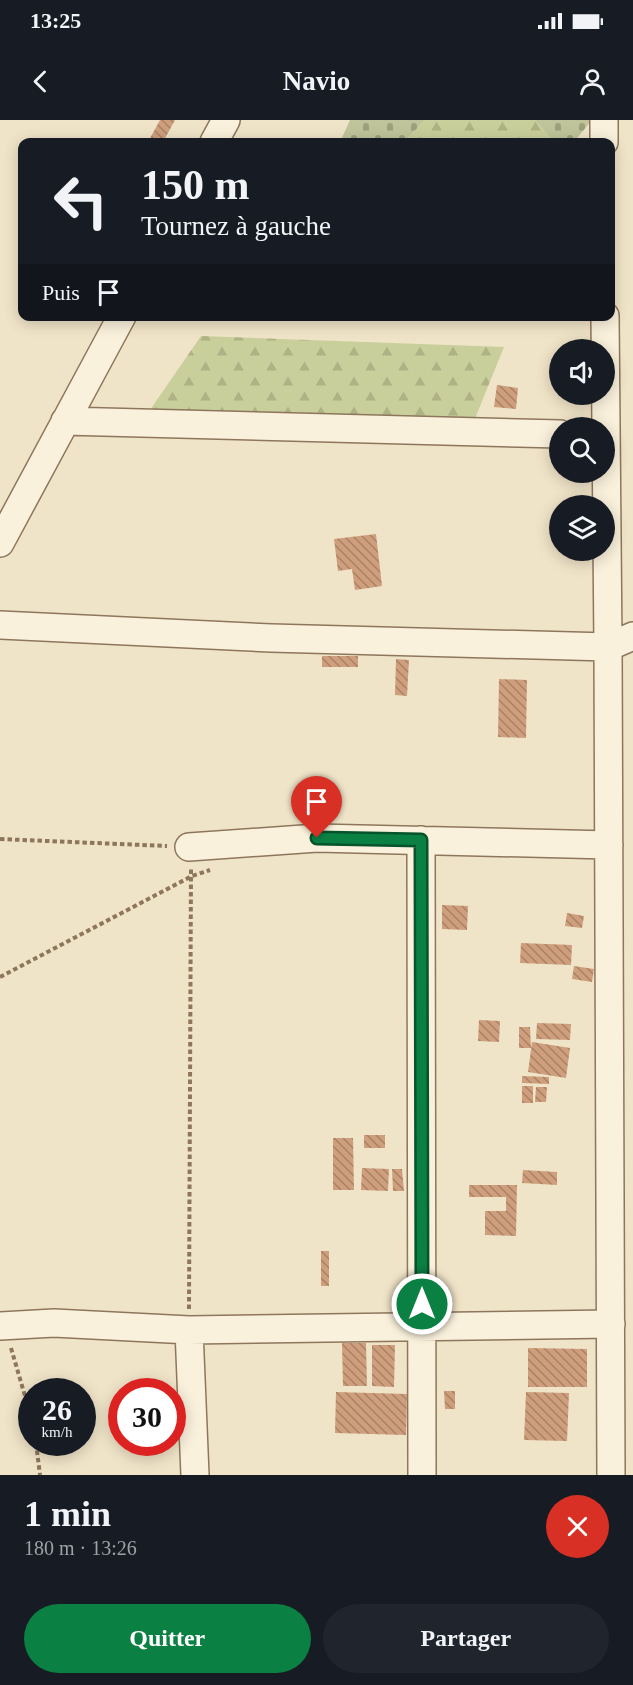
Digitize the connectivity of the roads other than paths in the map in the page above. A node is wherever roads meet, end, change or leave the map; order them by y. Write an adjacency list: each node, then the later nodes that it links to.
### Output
1 (225, 120): 3 (street)
2 (604, 120): 4 (street)
3 (216, 138)
4 (604, 138)
5 (119, 321): 8 (street)
6 (605, 321): 7 (street)
7 (605, 417)
8 (65, 421): 9 (street); 11 (street)
9 (549, 434)
10 (606, 483): 14 (street)
11 (0, 543)
12 (0, 625): 14 (street)
13 (633, 636): 14 (street)
14 (609, 647): 16 (street)
15 (421, 840): 16 (street); 17 (street); 21 (street)
16 (609, 845): 18 (street)
17 (189, 847)
18 (622, 1134): 19 (street)
19 (611, 1324): 21 (street); 25 (street)
20 (2, 1325): 22 (street)
21 (422, 1327): 22 (street); 24 (street)
22 (189, 1330): 23 (street)
23 (195, 1475)
24 (422, 1475)
25 (611, 1475)

